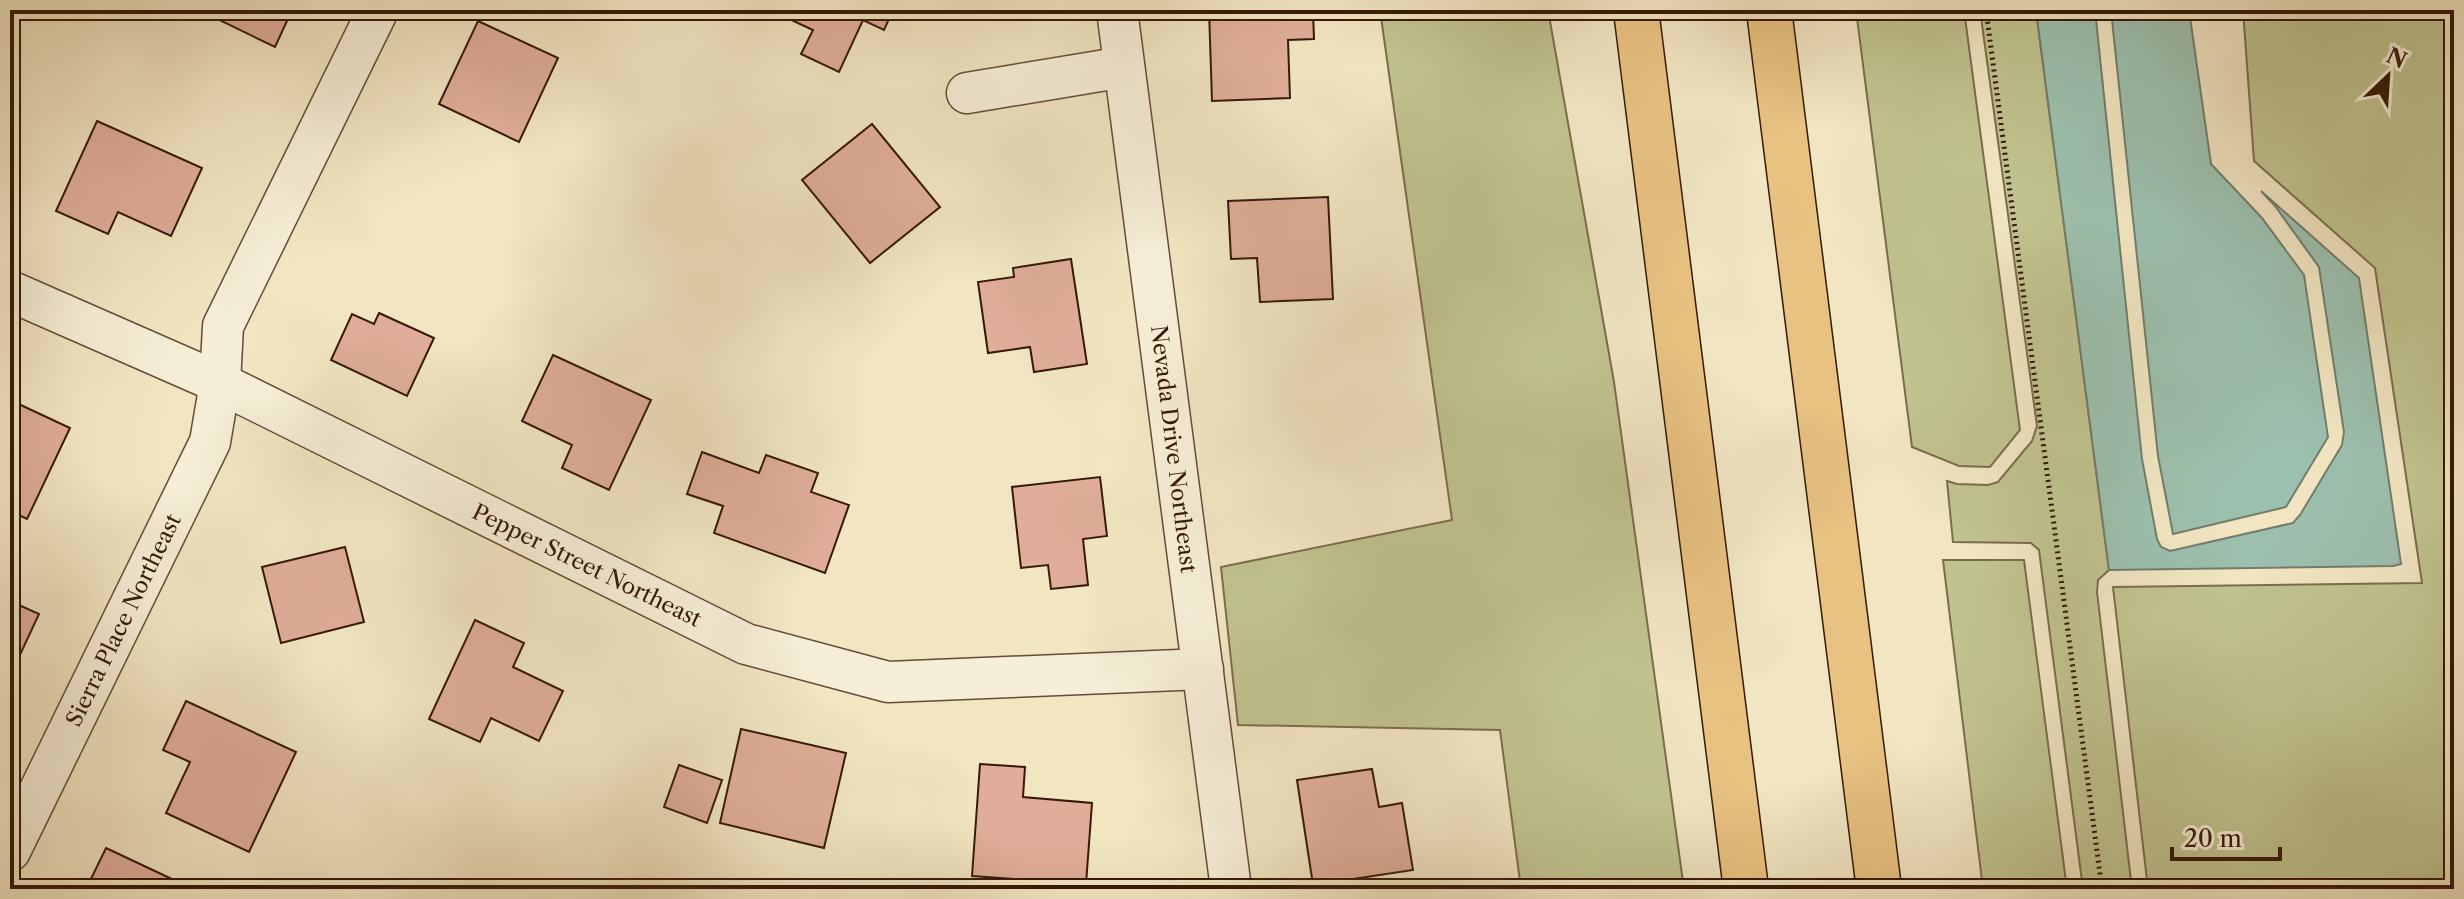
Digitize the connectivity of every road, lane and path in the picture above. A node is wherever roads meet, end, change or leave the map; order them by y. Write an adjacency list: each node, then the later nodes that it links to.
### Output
1 (378, 10): 9 (street, Sierra Place Northeast)
2 (1117, 10): 6 (street, Nevada Drive Northeast)
3 (1636, 10): 13 (highway)
4 (1769, 10): 14 (highway)
5 (1986, 10): 15 (path)
6 (1124, 67): 7 (street); 10 (street, Nevada Drive Northeast)
7 (967, 93)
8 (10, 291): 9 (street, Pepper Street Northeast)
9 (220, 383): 10 (street, Pepper Street Northeast); 11 (street, Sierra Place Northeast)
10 (1203, 669): 12 (street, Nevada Drive Northeast)
11 (10, 851)
12 (1231, 889)
13 (1746, 889)
14 (1879, 889)
15 (2102, 889)

